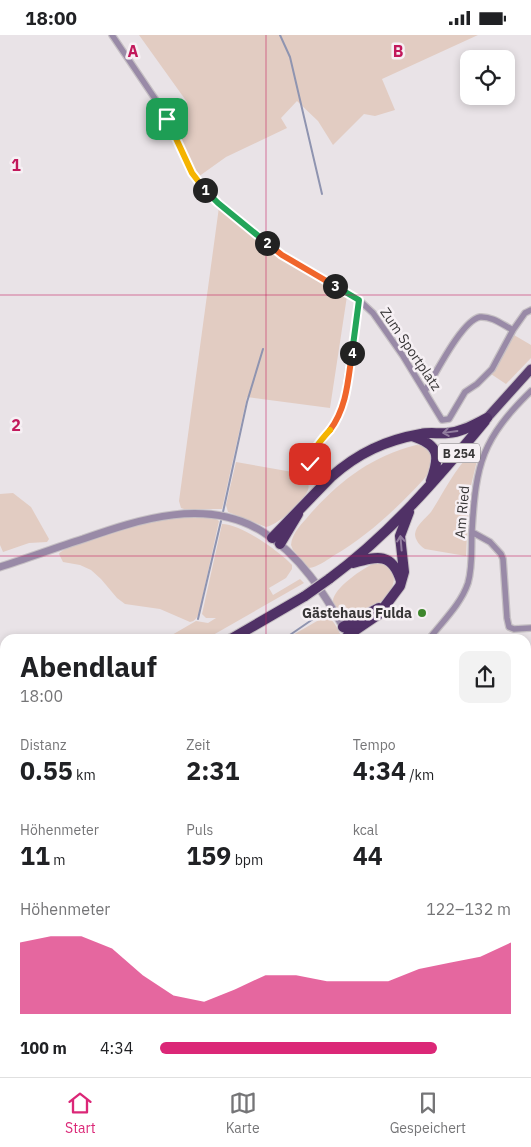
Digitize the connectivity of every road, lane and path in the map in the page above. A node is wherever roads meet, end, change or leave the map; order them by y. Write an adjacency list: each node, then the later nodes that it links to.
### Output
1 (112, 35): 2 (street, Zum Sportplatz)
2 (359, 300): 6 (street, Zum Sportplatz); 10 (street)
3 (531, 310): 4 (street)
4 (512, 330): 6 (street); 6 (street, Zum Sportplatz)
5 (531, 369): 8 (main road, B 254)
6 (425, 391)
7 (531, 391): 13 (street, Am Ried)
8 (487, 418): 9 (highway, one-way to 9); 11 (highway, B 254)
9 (411, 436): 10 (highway); 11 (highway)
10 (322, 487): 14 (highway)
11 (429, 487): 12 (highway, B 254)
12 (412, 506): 15 (highway, B 254); 17 (highway, one-way to 12)
13 (472, 531): 18 (street); 21 (street, Am Ried)
14 (276, 541): 16 (street); 19 (street)
15 (349, 564): 17 (highway); 20 (highway, B 254, bridge)
16 (0, 567)
17 (401, 581): 19 (highway)
18 (531, 628)
19 (347, 633)
20 (240, 634)
21 (433, 634)

